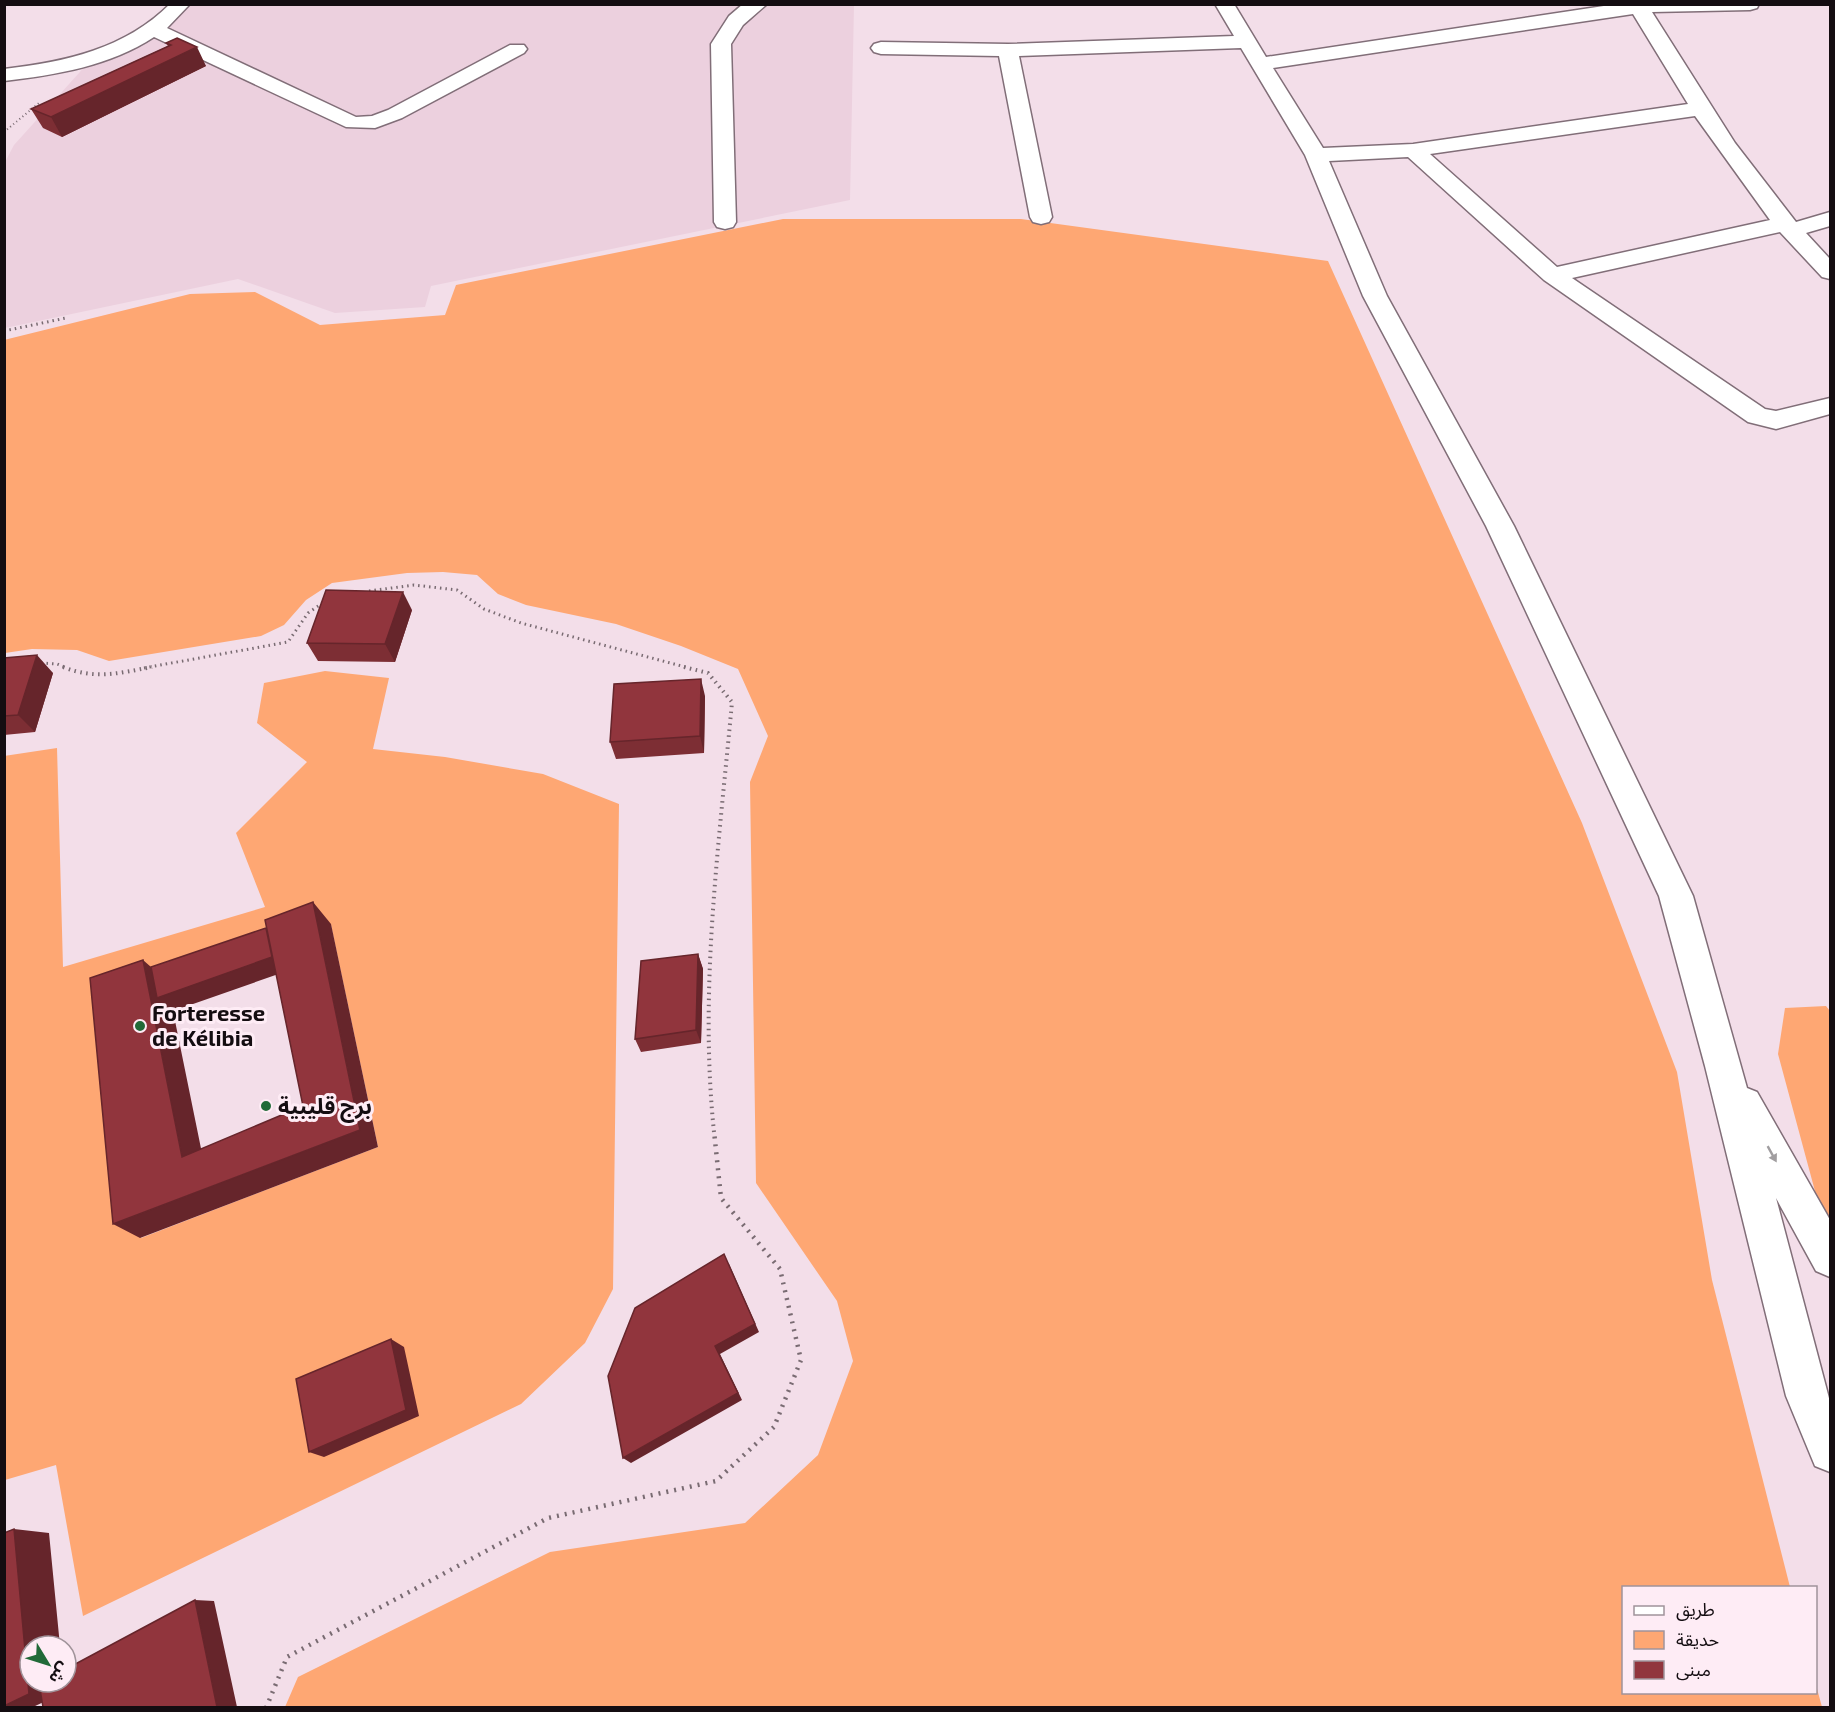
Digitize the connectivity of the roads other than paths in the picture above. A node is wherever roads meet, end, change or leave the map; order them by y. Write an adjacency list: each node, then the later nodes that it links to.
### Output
1 (181, 4): 7 (street)
2 (758, 4): 18 (street)
3 (1224, 4): 11 (street)
4 (1749, 4): 5 (street)
5 (1679, 6): 6 (street)
6 (1639, 7): 11 (street); 13 (street)
7 (154, 29): 9 (street); 12 (street)
8 (881, 48): 10 (street)
9 (517, 49)
10 (1008, 50): 11 (street); 16 (street)
11 (1254, 53): 15 (street)
12 (4, 75)
13 (1699, 109): 14 (street); 19 (street)
14 (1413, 150): 15 (street); 21 (street)
15 (1316, 155): 23 (street)
16 (1041, 217)
17 (1830, 219): 19 (street)
18 (725, 222)
19 (1788, 227): 20 (street); 21 (street)
20 (1830, 272)
21 (1552, 275): 22 (street)
22 (1830, 406)
23 (1723, 1066): 24 (street, one-way to 24); 25 (street)
24 (1830, 1257)
25 (1830, 1451)

